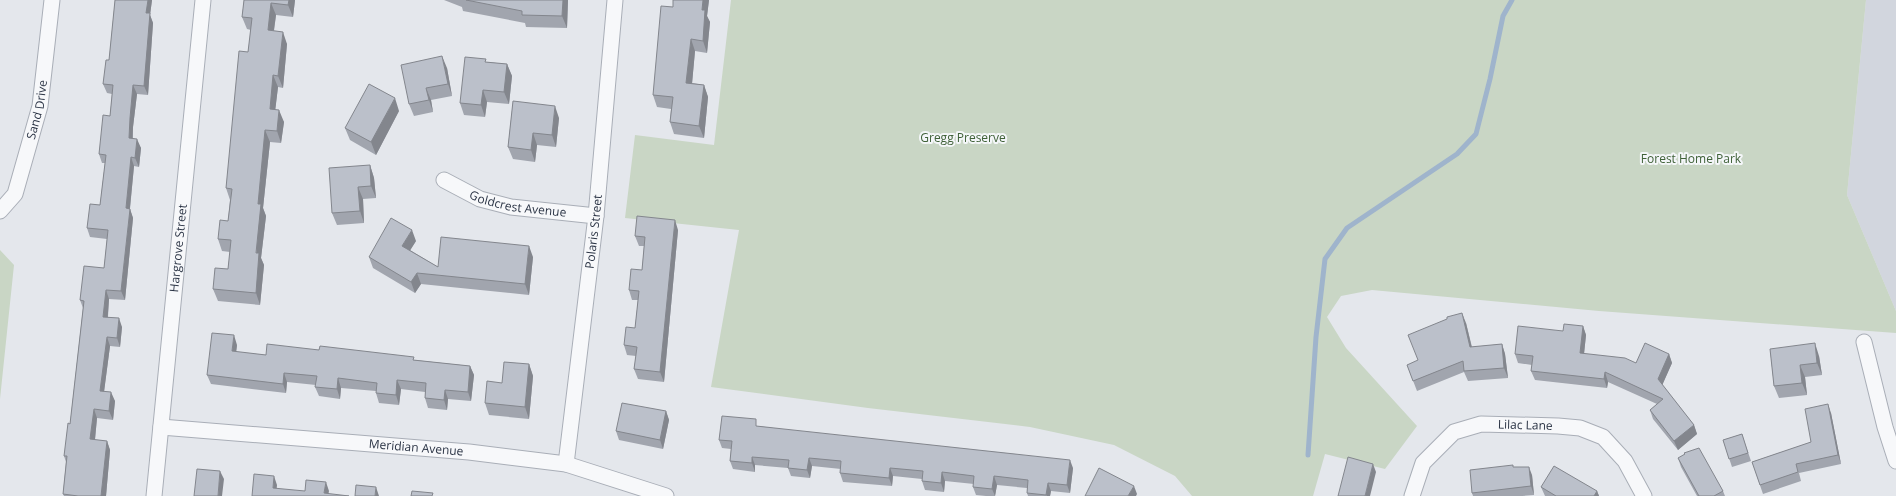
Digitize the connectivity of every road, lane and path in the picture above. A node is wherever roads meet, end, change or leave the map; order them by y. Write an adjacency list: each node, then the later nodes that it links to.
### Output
1 (52, 0): 5 (street, Sand Drive)
2 (203, 0): 8 (street, Hargrove Street)
3 (616, 0): 6 (street, Polaris Street)
4 (444, 180): 6 (street, Goldcrest Avenue)
5 (0, 211)
6 (596, 216): 10 (street, Polaris Street)
7 (1864, 342): 9 (street)
8 (162, 427): 10 (street, Meridian Avenue); 11 (street, Hargrove Street)
9 (1896, 461)
10 (566, 464): 12 (street, Meridian Avenue)
11 (154, 496)
12 (666, 496)
13 (1412, 496): 14 (street, Lilac Lane)
14 (1644, 496)

